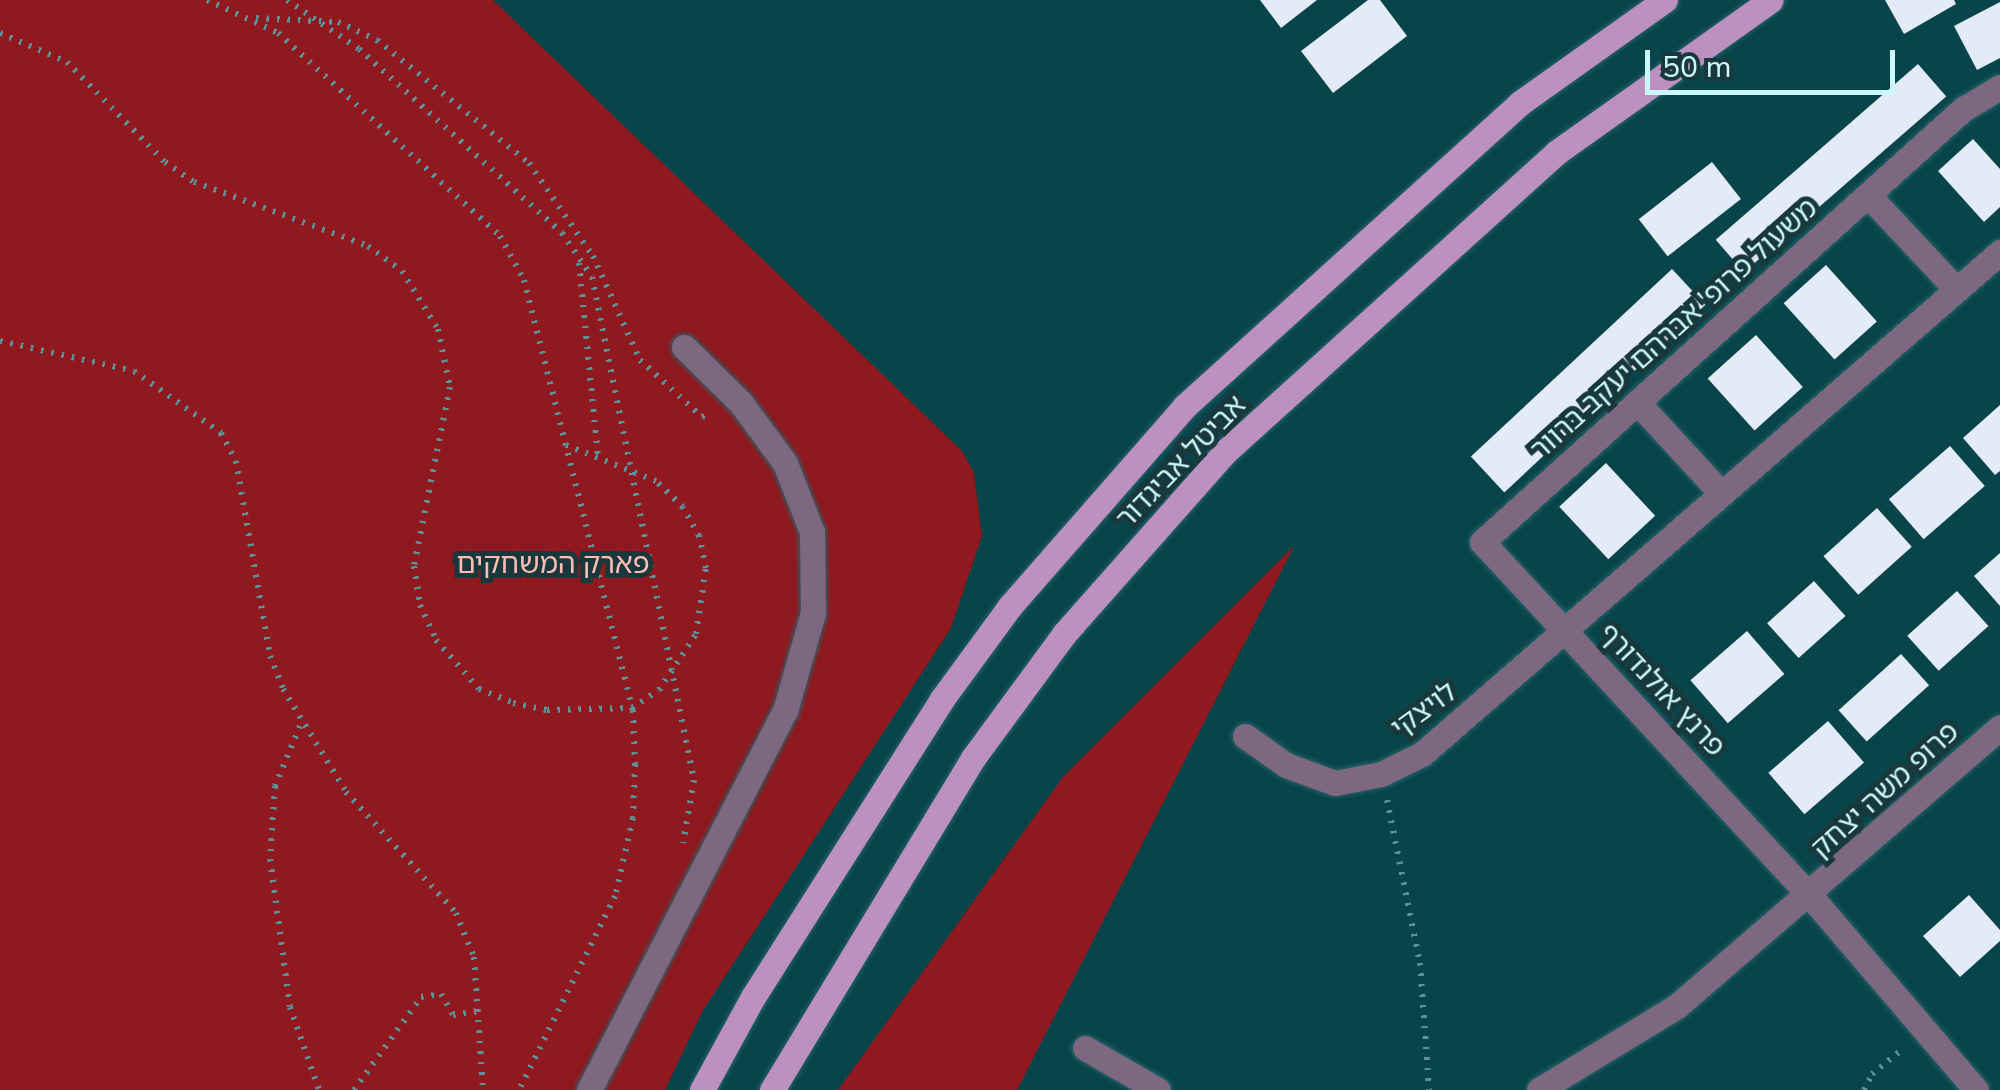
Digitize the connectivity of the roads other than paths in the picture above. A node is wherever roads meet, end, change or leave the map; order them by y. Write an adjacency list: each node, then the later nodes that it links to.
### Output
1 (1665, 0): 16 (main road, אביטל אביגדור)
2 (1771, 0): 17 (main road, אביטל אביגדור)
3 (2000, 87): 4 (street, משעול פרופ' אברהם יעקב ברוור)
4 (1868, 195): 6 (street); 8 (street, משעול פרופ' אברהם יעקב ברוור)
5 (2000, 252): 6 (street, פרנץ אולנדורף)
6 (1956, 289): 9 (street, פרנץ אולנדורף)
7 (684, 348): 15 (street)
8 (1637, 402): 9 (street); 10 (street, משעול פרופ' אברהם יעקב ברוור)
9 (1720, 492): 10 (street, פרנץ אולנדורף)
10 (1564, 629): 12 (street, לויצקי); 13 (street, פרנץ אולנדורף)
11 (2000, 727): 13 (street, פרופ משה יצחק)
12 (1245, 736)
13 (1811, 897): 19 (street, פרופ משה יצחק); 20 (street, פרנץ אולנדורף)
14 (1085, 1048): 18 (street)
15 (589, 1090)
16 (702, 1090)
17 (772, 1090)
18 (1158, 1090)
19 (1539, 1090)
20 (1976, 1090)

